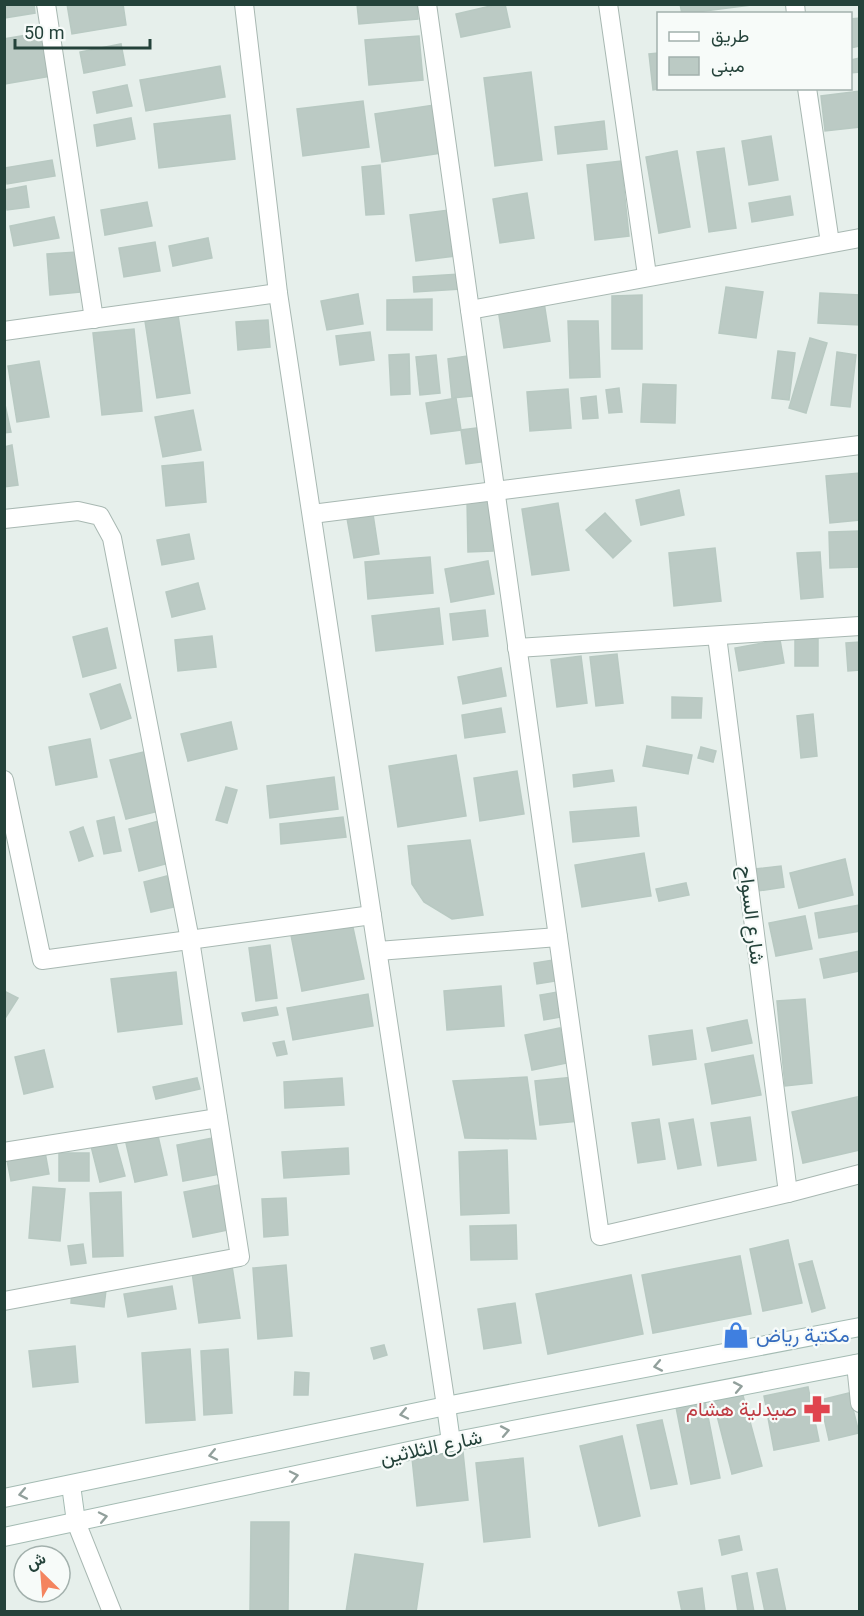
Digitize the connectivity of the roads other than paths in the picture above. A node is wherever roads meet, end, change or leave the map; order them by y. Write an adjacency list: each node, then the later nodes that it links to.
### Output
1 (46, 4): 11 (street)
2 (244, 4): 9 (street)
3 (427, 4): 10 (street)
4 (608, 4): 8 (street)
5 (807, 90): 7 (street)
6 (860, 238): 7 (street)
7 (830, 243): 8 (street)
8 (647, 275): 10 (street)
9 (278, 293): 11 (street); 15 (street)
10 (470, 310): 14 (street)
11 (94, 319): 12 (street)
12 (4, 332)
13 (860, 446): 14 (street)
14 (495, 490): 15 (street); 19 (street)
15 (312, 514): 21 (street)
16 (4, 519): 23 (street)
17 (860, 626): 18 (street)
18 (717, 636): 19 (street); 28 (street, شارع السواح)
19 (517, 648): 22 (street)
20 (4, 780): 23 (street)
21 (372, 915): 23 (street); 24 (street)
22 (558, 937): 24 (street); 28 (street)
23 (190, 940): 25 (street)
24 (378, 951): 33 (street)
25 (218, 1118): 26 (street); 29 (street)
26 (4, 1152)
27 (860, 1174): 28 (street)
28 (788, 1194)
29 (4, 1301)
30 (860, 1327): 33 (street, شارع الثلاثين, one-way to 33)
31 (858, 1363): 32 (street); 34 (street, شارع الثلاثين, one-way to 31)
32 (860, 1403)
33 (446, 1406): 34 (street); 35 (street, شارع الثلاثين, one-way to 35)
34 (452, 1442): 37 (street, شارع الثلاثين, one-way to 34)
35 (71, 1485): 36 (street, شارع الثلاثين, one-way to 36); 37 (street)
36 (4, 1498)
37 (76, 1522): 38 (street, شارع الثلاثين); 39 (street)
38 (4, 1537)
39 (112, 1611)

